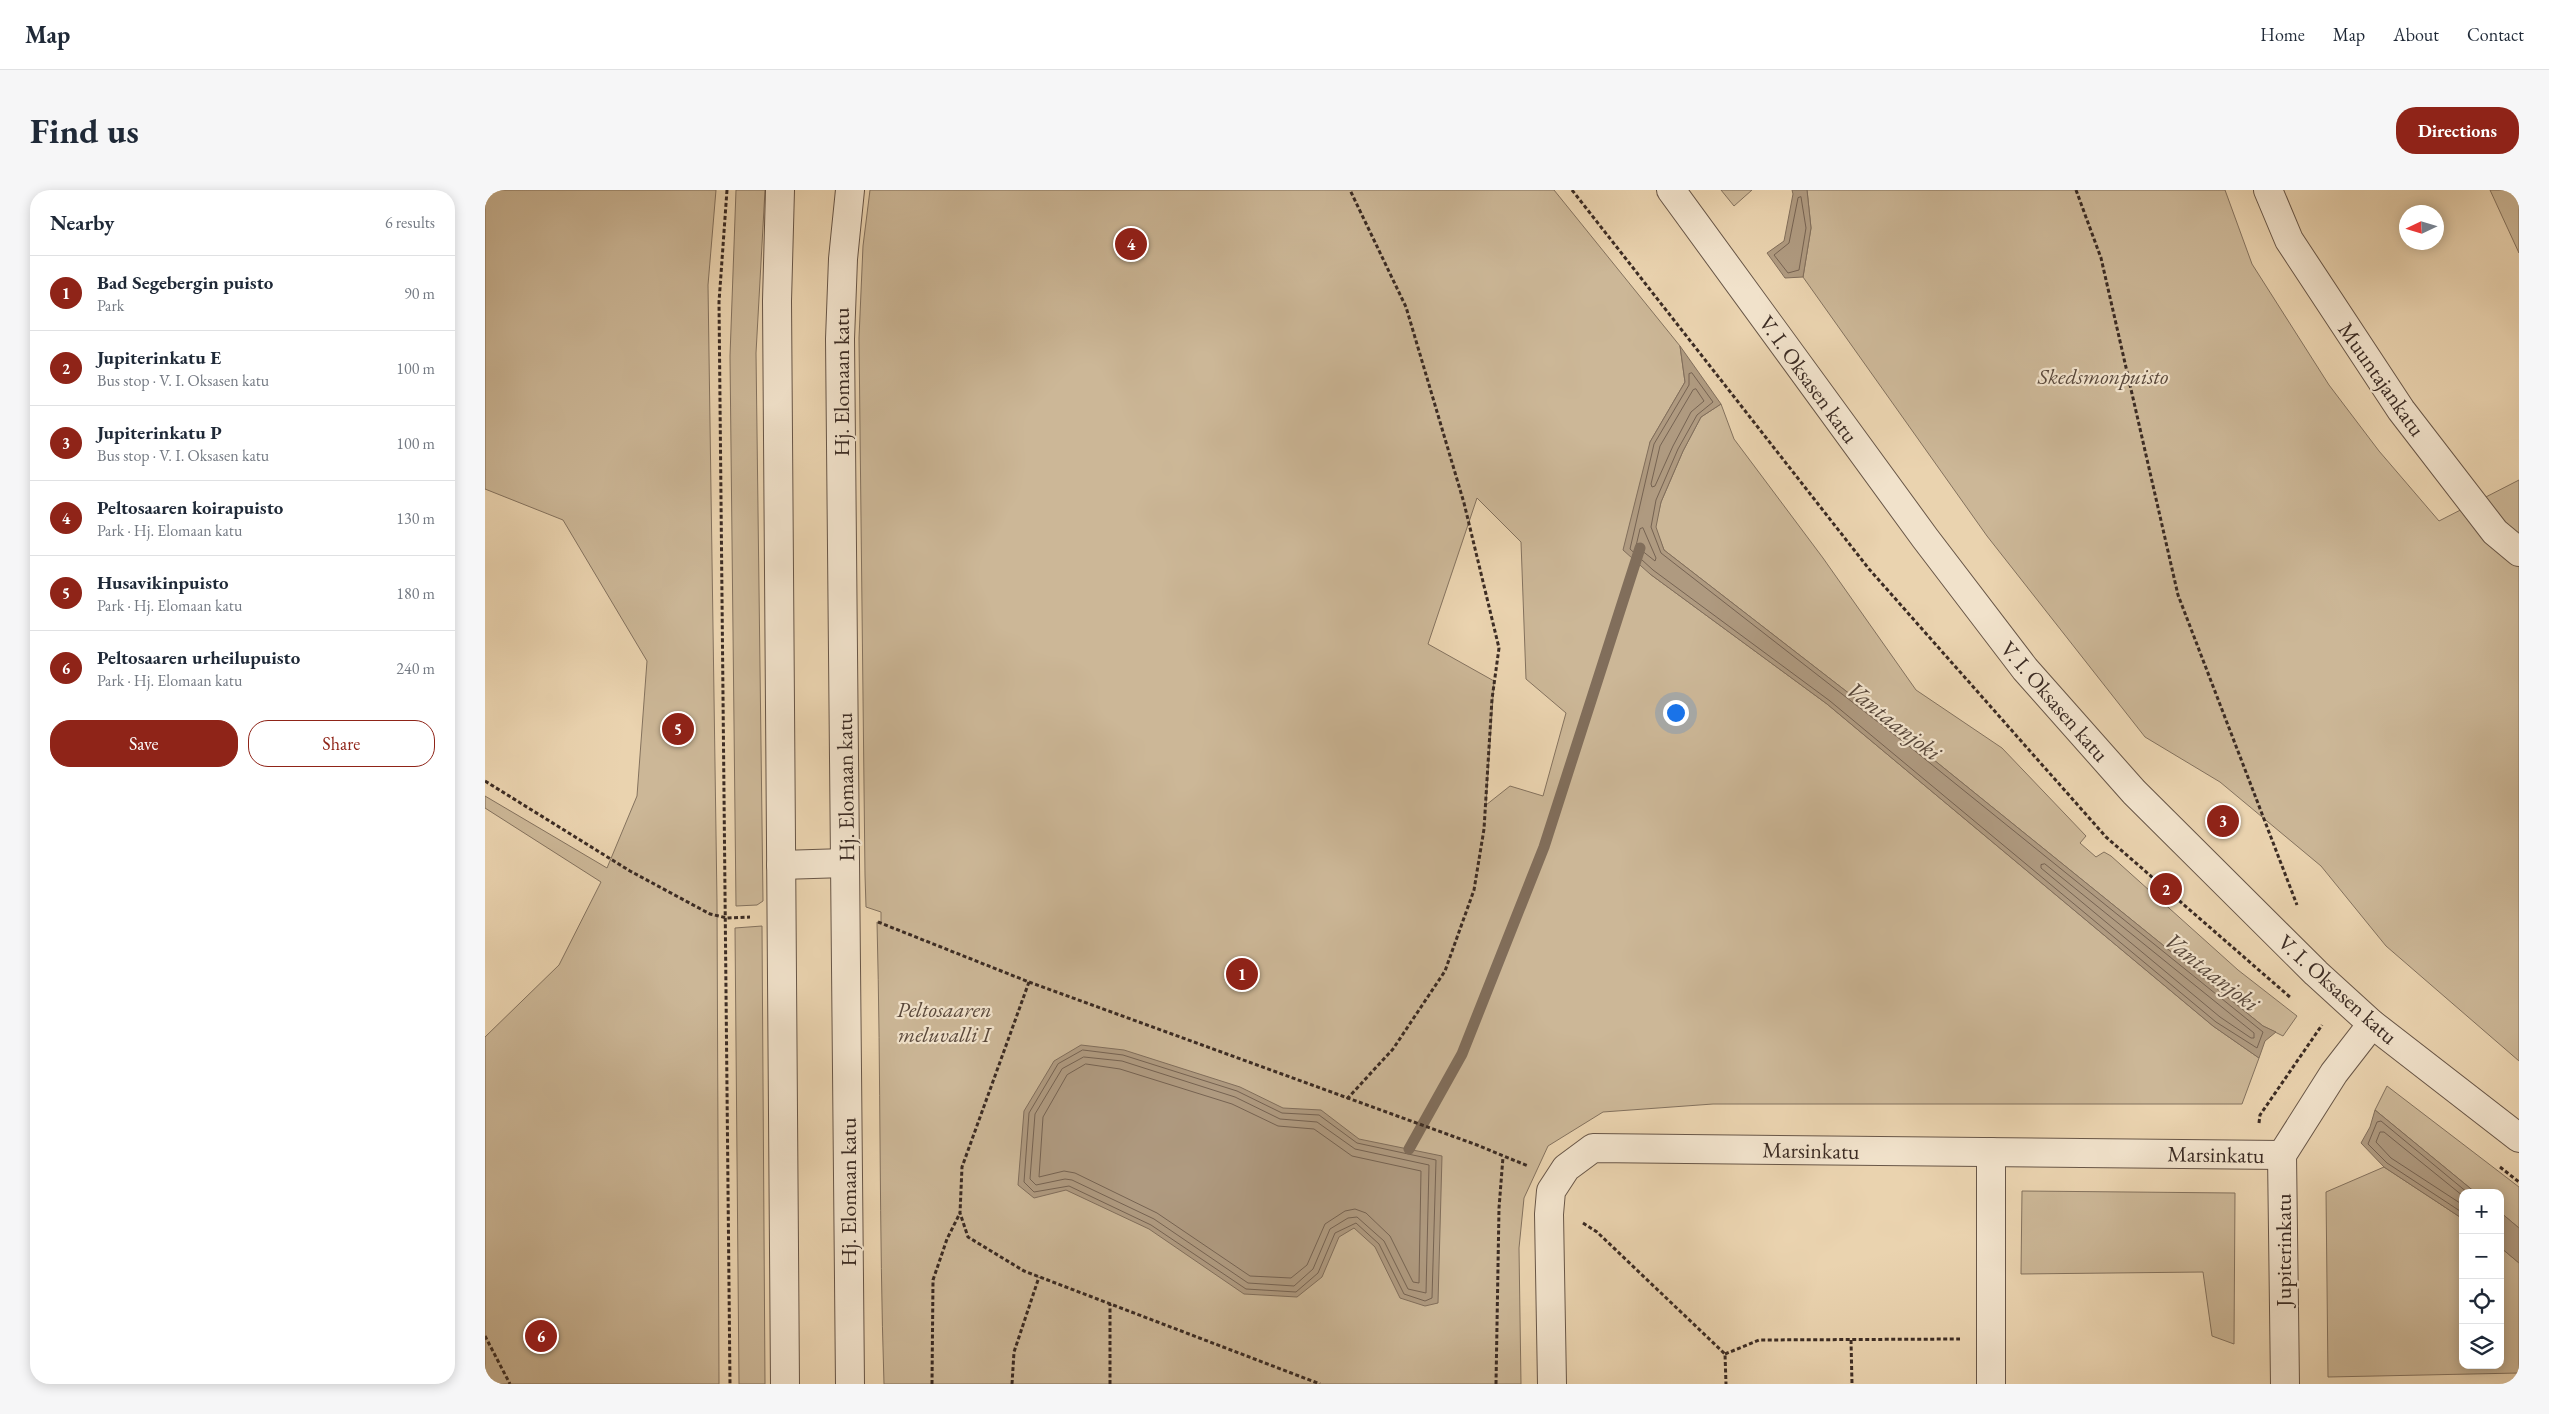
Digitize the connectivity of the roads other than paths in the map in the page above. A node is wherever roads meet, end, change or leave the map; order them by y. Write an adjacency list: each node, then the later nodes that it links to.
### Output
1 (780, 190): 7 (street)
2 (850, 190): 6 (street, Hj. Elomaan katu)
3 (1671, 190): 8 (street, V. I. Oksasen katu)
4 (2268, 190): 5 (street, Muuntajankatu)
5 (2519, 552)
6 (845, 863): 7 (street); 13 (street, Hj. Elomaan katu)
7 (781, 865): 12 (street)
8 (2372, 1024): 9 (street, V. I. Oksasen katu); 11 (street)
9 (2519, 1138)
10 (1991, 1152): 11 (street, Marsinkatu); 14 (street, Marsinkatu); 15 (street)
11 (2283, 1155): 16 (street, Jupiterinkatu)
12 (785, 1384)
13 (850, 1384)
14 (1552, 1384)
15 (1991, 1384)
16 (2285, 1384)

